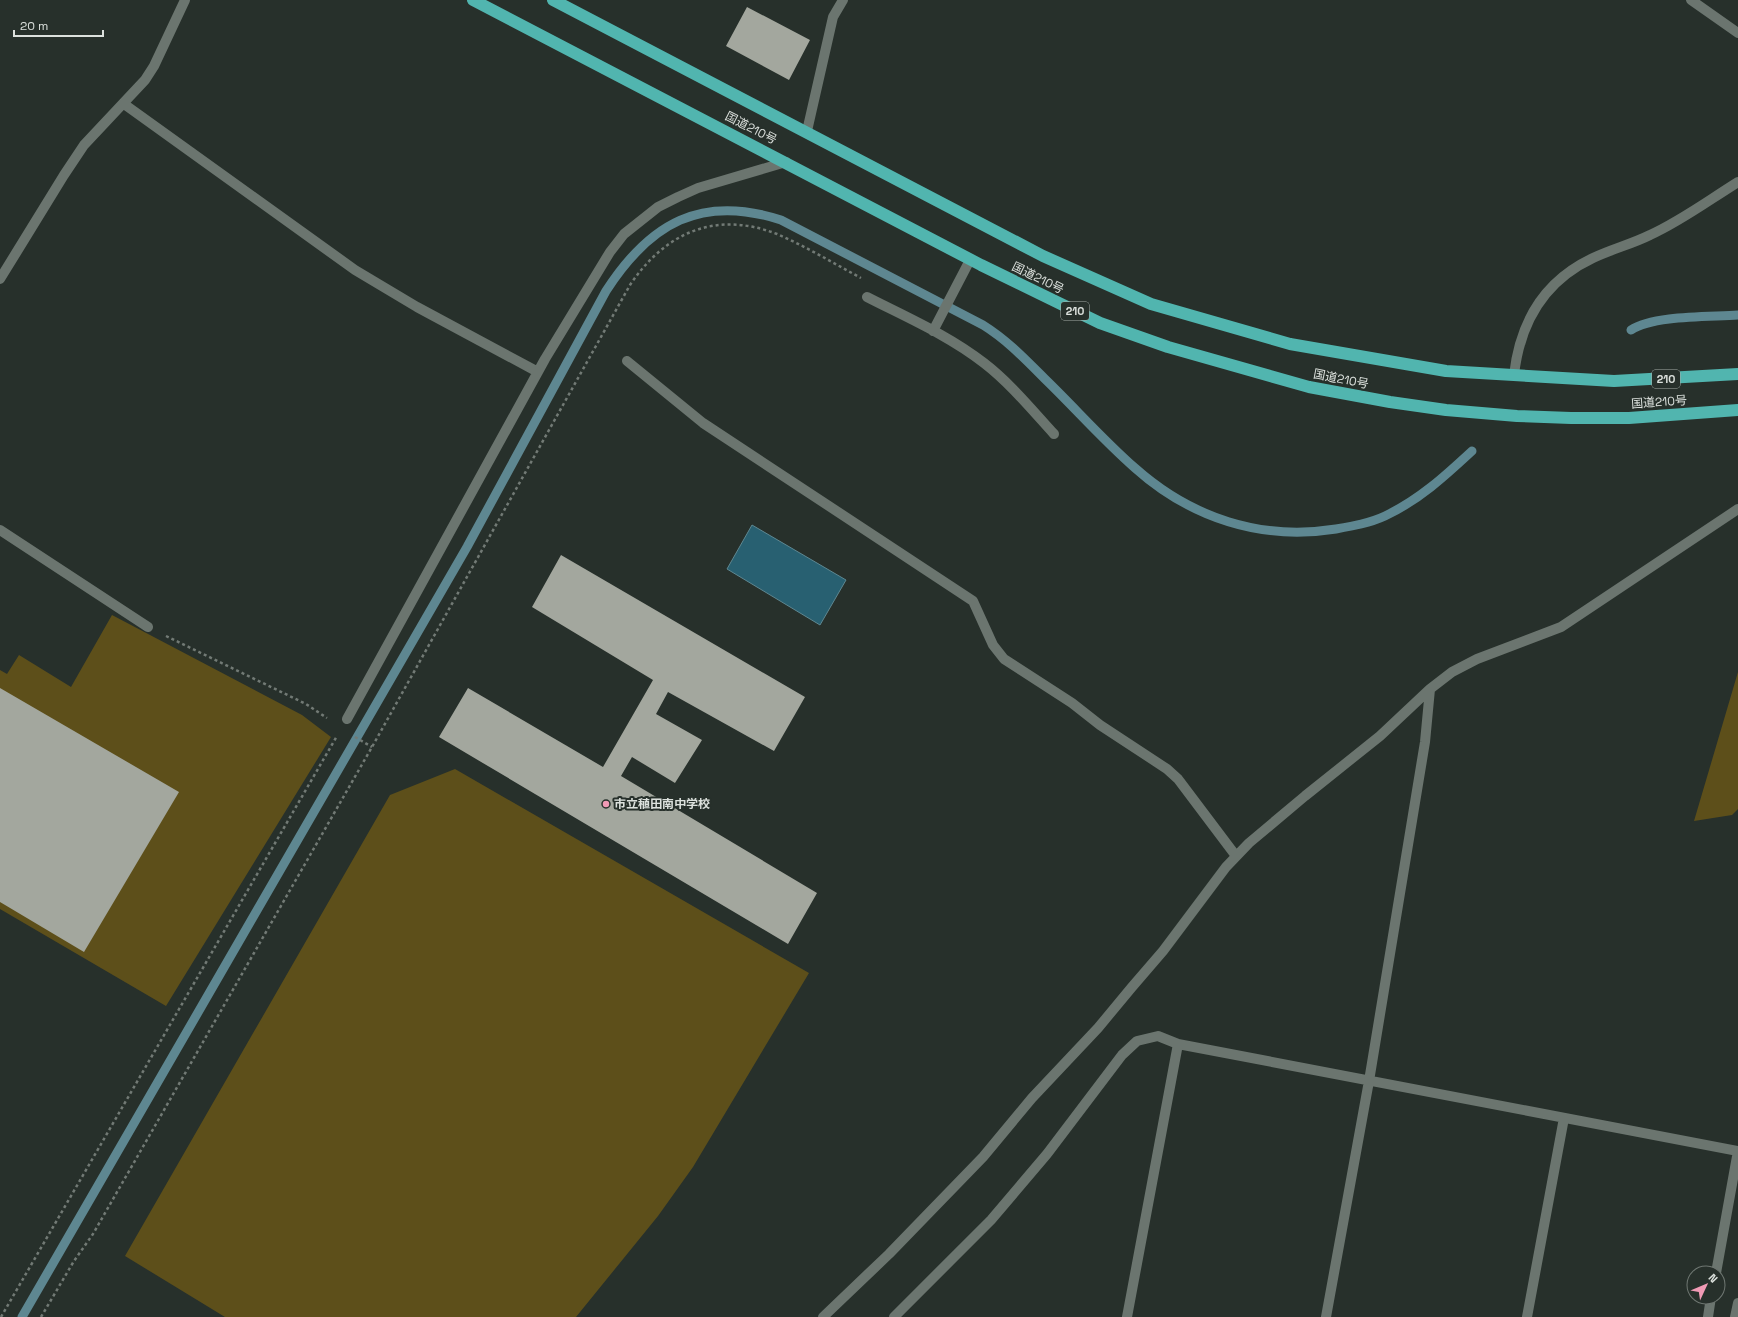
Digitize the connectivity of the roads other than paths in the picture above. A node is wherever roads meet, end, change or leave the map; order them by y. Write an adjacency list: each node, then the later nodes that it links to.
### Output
1 (185, 0): 7 (street)
2 (473, 0): 9 (highway, 国道210号 / 210)
3 (553, 0): 8 (highway, 国道210号 / 210)
4 (844, 0): 8 (street)
5 (1691, 0): 6 (street)
6 (1738, 33)
7 (124, 104): 12 (street); 16 (street)
8 (807, 131): 18 (highway, 国道210号 / 210)
9 (786, 162): 11 (highway, 国道210号 / 210); 16 (street)
10 (1738, 182): 18 (street)
11 (970, 260): 14 (street); 19 (highway, 国道210号 / 210)
12 (0, 279)
13 (867, 297): 14 (street)
14 (933, 331): 20 (street)
15 (627, 361): 26 (street)
16 (538, 372): 25 (street)
17 (1738, 374): 18 (highway, 国道210号 / 210)
18 (1514, 375)
19 (1738, 410)
20 (1054, 434)
21 (1738, 509): 24 (street)
22 (0, 530): 23 (street)
23 (148, 627)
24 (1430, 688): 26 (street); 28 (street)
25 (347, 719)
26 (1236, 856): 34 (street)
27 (1178, 1044): 28 (street); 35 (street); 36 (street)
28 (1369, 1080): 29 (street); 37 (street)
29 (1564, 1118): 30 (street); 38 (street)
30 (1738, 1151): 31 (street)
31 (1717, 1265)
32 (1738, 1303): 40 (street)
33 (1710, 1305): 39 (street)
34 (823, 1317)
35 (894, 1317)
36 (1127, 1317)
37 (1326, 1317)
38 (1527, 1317)
39 (1708, 1317)
40 (1735, 1317)

